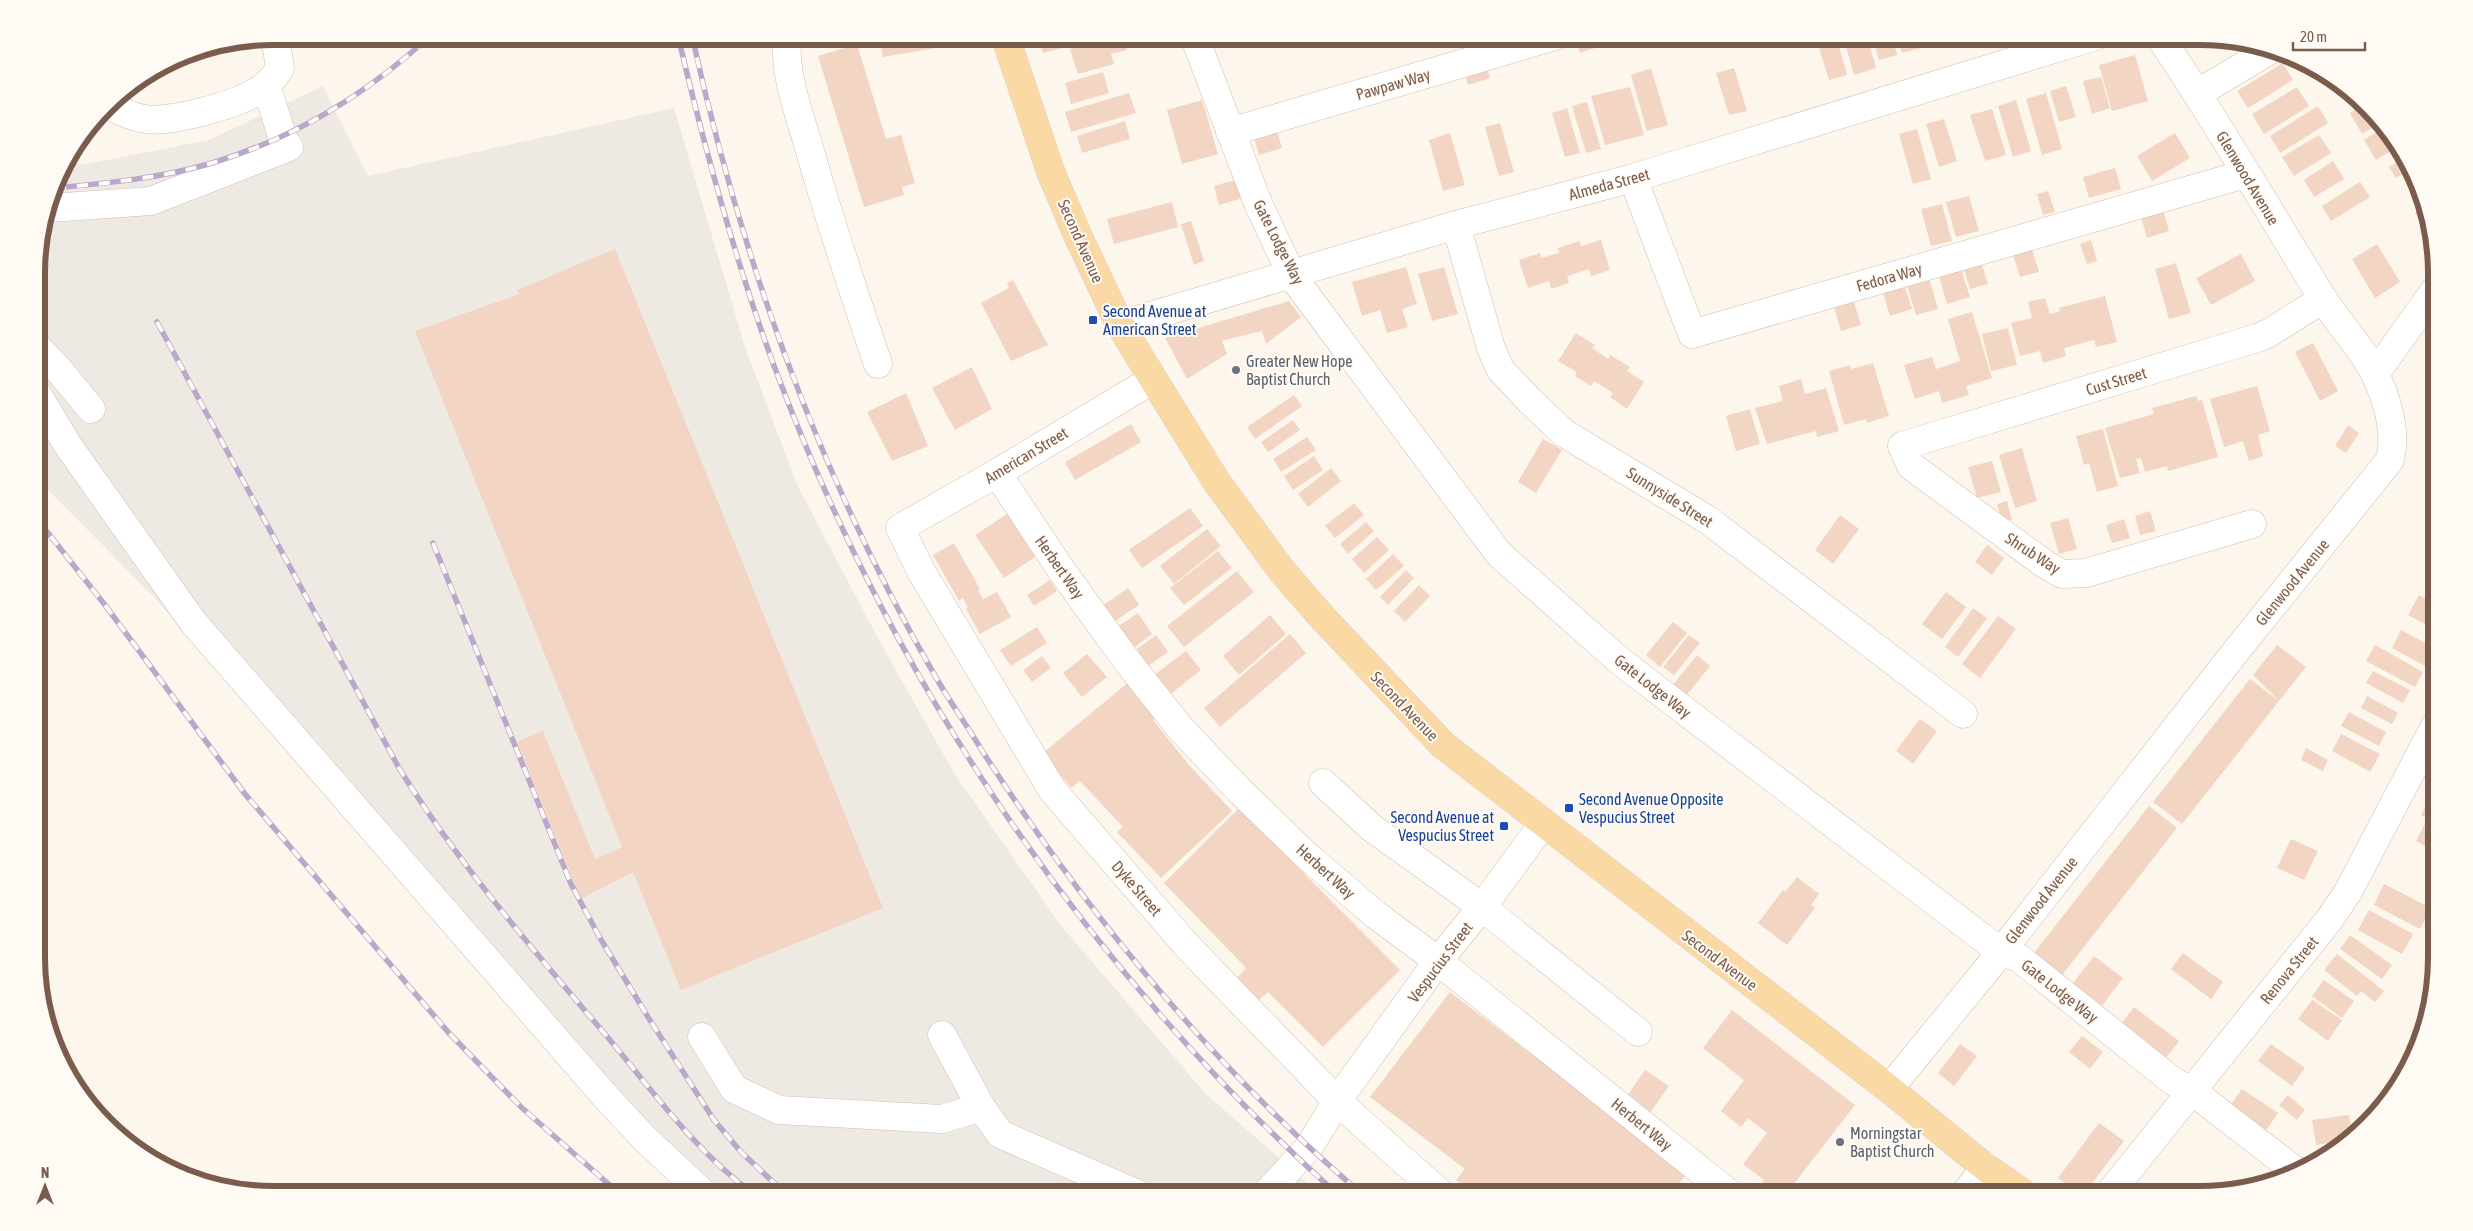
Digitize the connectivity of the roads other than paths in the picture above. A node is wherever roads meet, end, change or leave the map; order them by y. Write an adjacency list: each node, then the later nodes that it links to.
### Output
1 (275, 45): 9 (street)
2 (786, 45): 22 (street)
3 (1008, 45): 20 (main road, Second Avenue)
4 (1197, 45): 12 (street, Gate Lodge Way)
5 (1525, 45): 12 (street, Pawpaw Way)
6 (2067, 45): 14 (street, Almeda Street)
7 (2166, 45): 10 (street, Glenwood Avenue)
8 (2263, 54): 10 (street)
9 (273, 76): 11 (street); 15 (street)
10 (2198, 93): 13 (street, Glenwood Avenue)
11 (116, 109)
12 (1230, 132): 17 (street, Gate Lodge Way)
13 (2245, 174): 14 (street, Fedora Way); 18 (street, Glenwood Avenue)
14 (1633, 178): 16 (street, Almeda Street)
15 (55, 208)
16 (1456, 225): 17 (street, Almeda Street); 31 (street, Sunnyside Street)
17 (1292, 276): 20 (street, Almeda Street); 36 (street, Gate Lodge Way)
18 (2323, 299): 23 (street, Glenwood Avenue); 27 (street, Cust Street)
19 (2428, 300): 23 (street)
20 (1120, 325): 24 (main road, Second Avenue)
21 (45, 356): 26 (street)
22 (878, 364)
23 (2375, 374): 36 (street, Glenwood Avenue)
24 (1152, 380): 28 (street, American Street); 34 (main road, Second Avenue)
25 (45, 407): 47 (street)
26 (91, 409)
27 (1902, 446): 29 (street, Shrub Way)
28 (997, 473): 30 (street, American Street); 37 (street, Herbert Way)
29 (2252, 524)
30 (900, 528): 43 (street, Dyke Street)
31 (1963, 714)
32 (2428, 739): 42 (street, Renova Street)
33 (1323, 783): 35 (street)
34 (1543, 824): 35 (street, Vespucius Street); 41 (main road, Second Avenue)
35 (1482, 907): 37 (street, Vespucius Street); 38 (street)
36 (2001, 952): 41 (street, Glenwood Avenue); 42 (street, Gate Lodge Way)
37 (1438, 961): 43 (street, Vespucius Street); 51 (street, Herbert Way)
38 (1638, 1032)
39 (942, 1036): 44 (street)
40 (702, 1038): 44 (street)
41 (1889, 1089): 45 (main road, Second Avenue)
42 (2192, 1091): 46 (street, Gate Lodge Way); 54 (street, Renova Street)
43 (1337, 1101): 49 (street, Vespucius Street); 50 (street, Dyke Street)
44 (981, 1107): 48 (street)
45 (1985, 1166): 52 (street); 53 (main road, Second Avenue)
46 (2291, 1167)
47 (695, 1186)
48 (1121, 1186)
49 (1273, 1186)
50 (1432, 1186)
51 (1720, 1186)
52 (1971, 1186)
53 (2013, 1186)
54 (2115, 1186)

